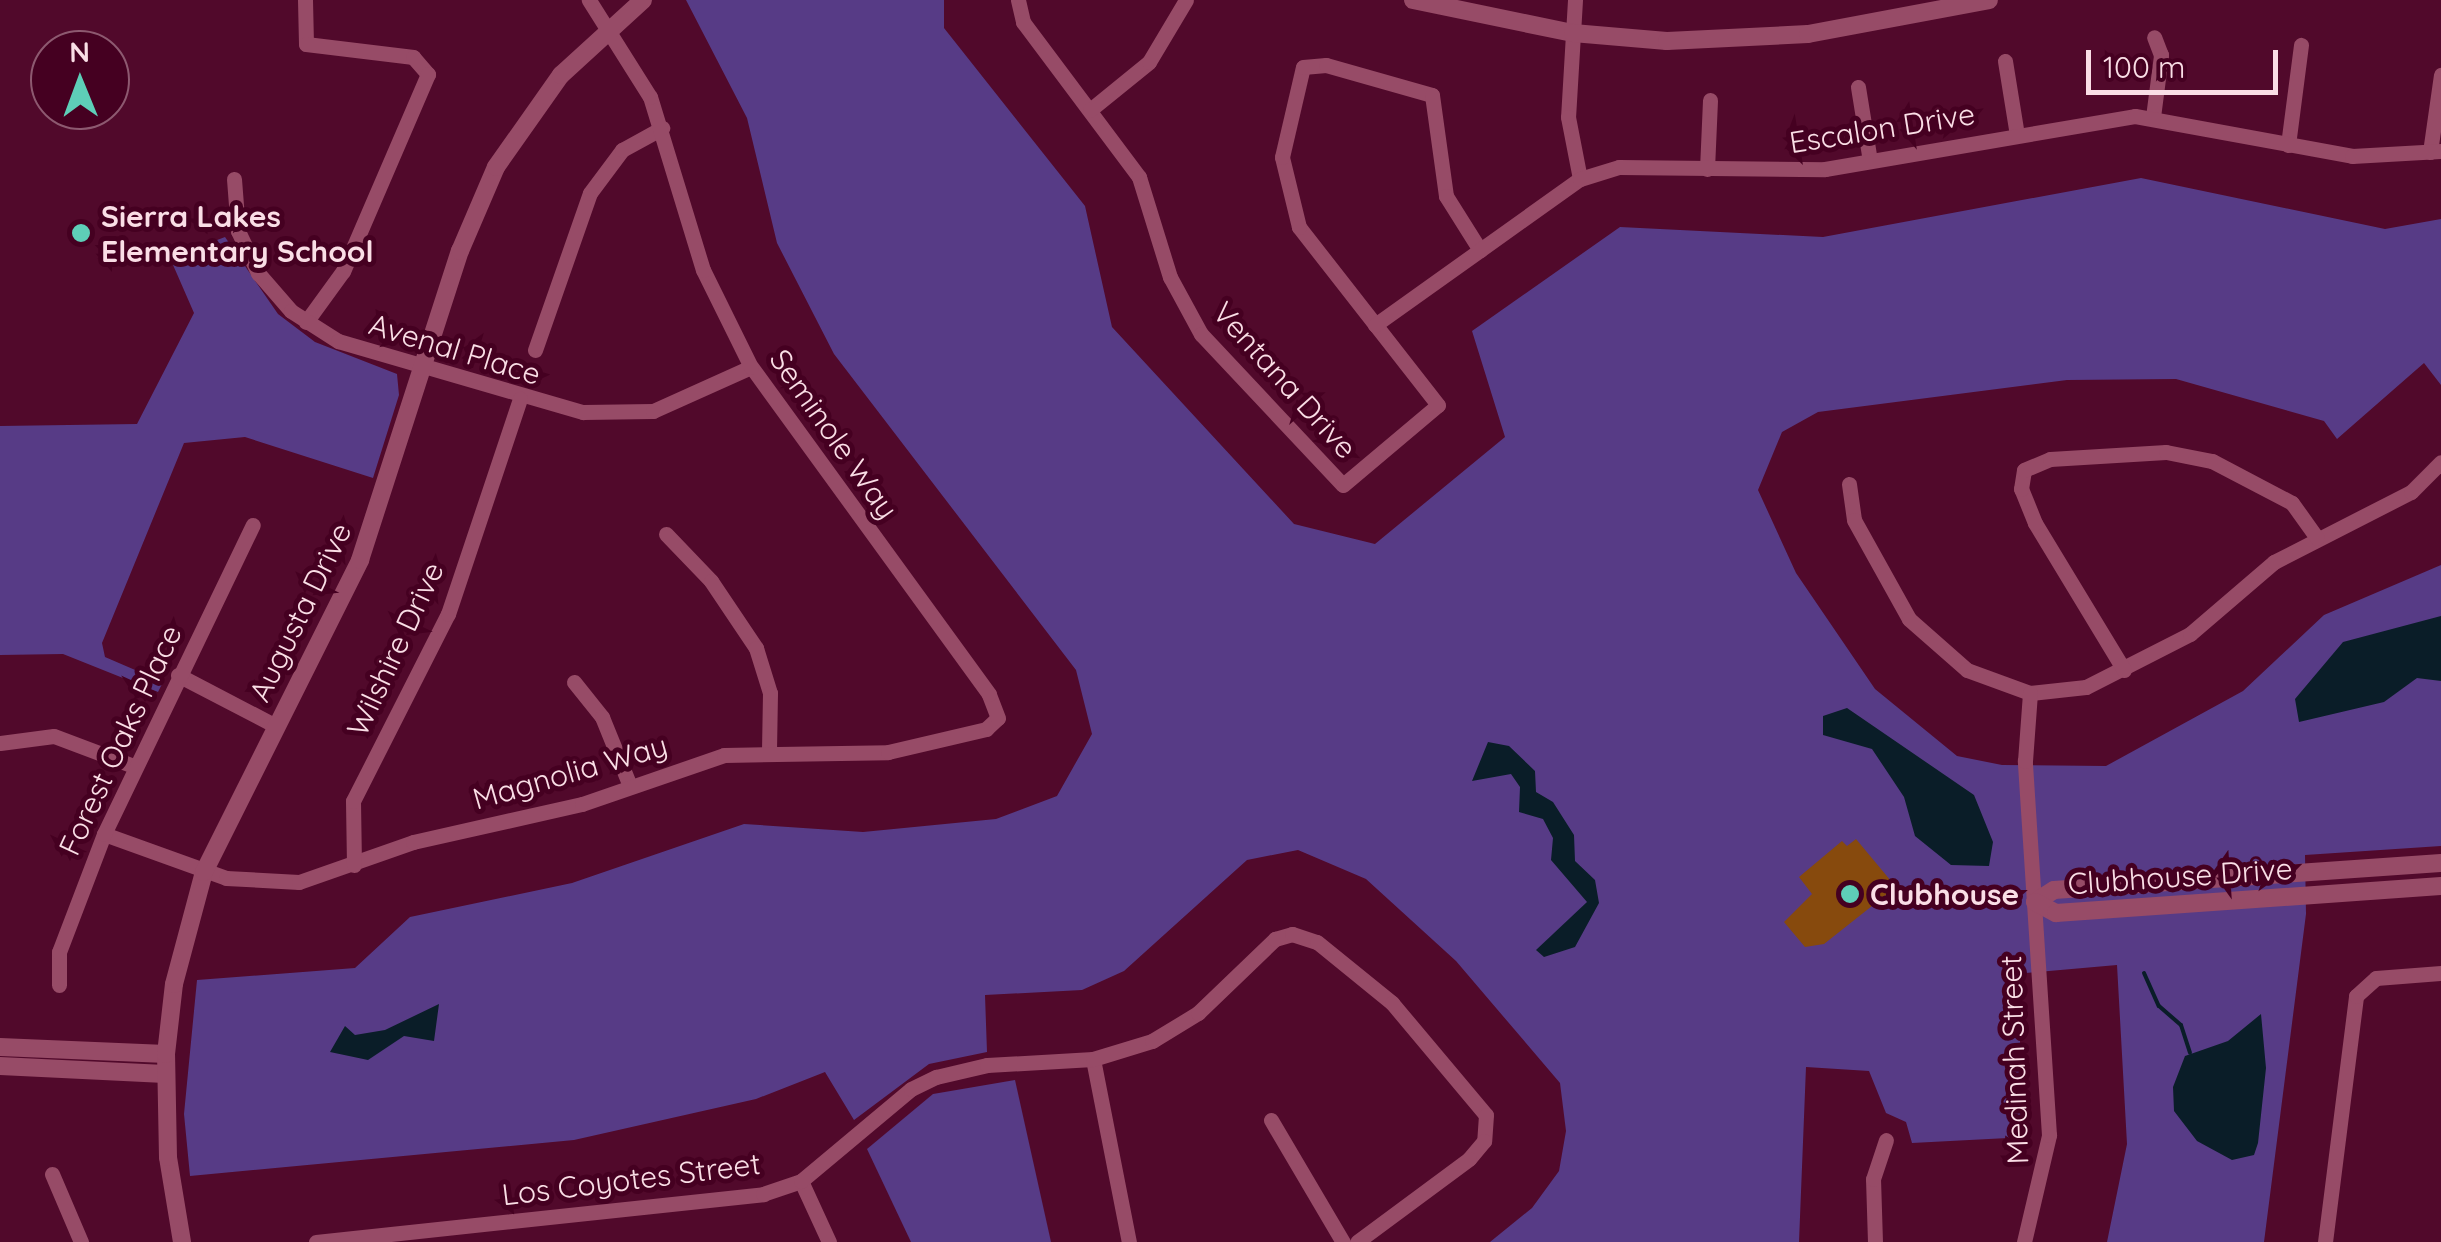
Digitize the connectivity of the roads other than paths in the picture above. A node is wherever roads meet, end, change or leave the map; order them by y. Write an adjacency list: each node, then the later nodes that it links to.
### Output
1 (305, 0): 28 (street)
2 (589, 0): 9 (street, Seminole Way)
3 (643, 0): 9 (street, Augusta Drive)
4 (1018, 0): 17 (street, Ventana Drive)
5 (1186, 0): 17 (street)
6 (1413, 0): 10 (street)
7 (1575, 0): 10 (street)
8 (1988, 0): 10 (street)
9 (608, 29): 19 (street, Seminole Way); 31 (street, Augusta Drive)
10 (1573, 33): 26 (street)
11 (2154, 37): 18 (street)
12 (2301, 45): 21 (street)
13 (2005, 61): 20 (street)
14 (2441, 76): 22 (street)
15 (1858, 87): 23 (street)
16 (1710, 100): 24 (street)
17 (1090, 110): 29 (street, Ventana Drive)
18 (2153, 118): 20 (street, Escalon Drive); 21 (street, Escalon Drive)
19 (662, 128): 30 (street); 32 (street, Seminole Way)
20 (2018, 135): 23 (street, Escalon Drive)
21 (2288, 145): 22 (street, Escalon Drive)
22 (2436, 152)
23 (1870, 161): 24 (street, Escalon Drive)
24 (1707, 169): 26 (street, Escalon Drive)
25 (234, 179): 28 (street, Avenal Place)
26 (1580, 179): 27 (street, Escalon Drive)
27 (1480, 250): 29 (street, Escalon Drive); 29 (street)
28 (306, 322): 31 (street, Avenal Place)
29 (1375, 325)
30 (535, 350)
31 (422, 367): 33 (street, Avenal Place); 44 (street, Augusta Drive)
32 (751, 367): 33 (street, Avenal Place); 43 (street, Seminole Way)
33 (520, 399): 51 (street, Wilshire Drive)
34 (2441, 462): 38 (street)
35 (1849, 484): 42 (street)
36 (253, 525): 40 (street, Forest Oaks Place)
37 (666, 534): 46 (street)
38 (2317, 538): 39 (street); 39 (street)
39 (2124, 670): 42 (street)
40 (178, 675): 44 (street); 47 (street, Forest Oaks Place)
41 (574, 682): 48 (street)
42 (2030, 693): 54 (street, Medinah Street)
43 (998, 718): 46 (street, Magnolia Way)
44 (276, 726): 52 (street, Augusta Drive)
45 (0, 743): 47 (street)
46 (769, 752): 48 (street, Magnolia Way)
47 (134, 766): 49 (street, Forest Oaks Place)
48 (630, 786): 51 (street, Magnolia Way)
49 (104, 834): 52 (street, Magnolia Way); 56 (street, Forest Oaks Place)
50 (2441, 862): 54 (street, Clubhouse Drive)
51 (354, 865): 52 (street, Magnolia Way)
52 (204, 872): 58 (street, Augusta Drive)
53 (2441, 886): 54 (street, Clubhouse Drive)
54 (2035, 902): 76 (street, Medinah Street)
55 (2441, 973): 77 (street)
56 (59, 984)
57 (0, 1048): 58 (street)
58 (166, 1054): 61 (street, Augusta Drive)
59 (1093, 1059): 65 (street, Los Coyotes Street); 72 (street); 74 (street, Los Coyotes Street)
60 (0, 1066): 61 (street)
61 (166, 1074): 68 (street, Augusta Drive)
62 (1272, 1120): 73 (street)
63 (1886, 1140): 75 (street)
64 (52, 1174): 67 (street)
65 (800, 1182): 66 (street, Los Coyotes Street); 71 (street)
66 (504, 1223): 69 (street, Los Coyotes Street); 70 (street)
67 (81, 1242)
68 (182, 1242)
69 (316, 1242)
70 (506, 1242)
71 (830, 1242)
72 (1129, 1242)
73 (1343, 1242)
74 (1357, 1242)
75 (1875, 1242)
76 (2024, 1242)
77 (2325, 1242)

